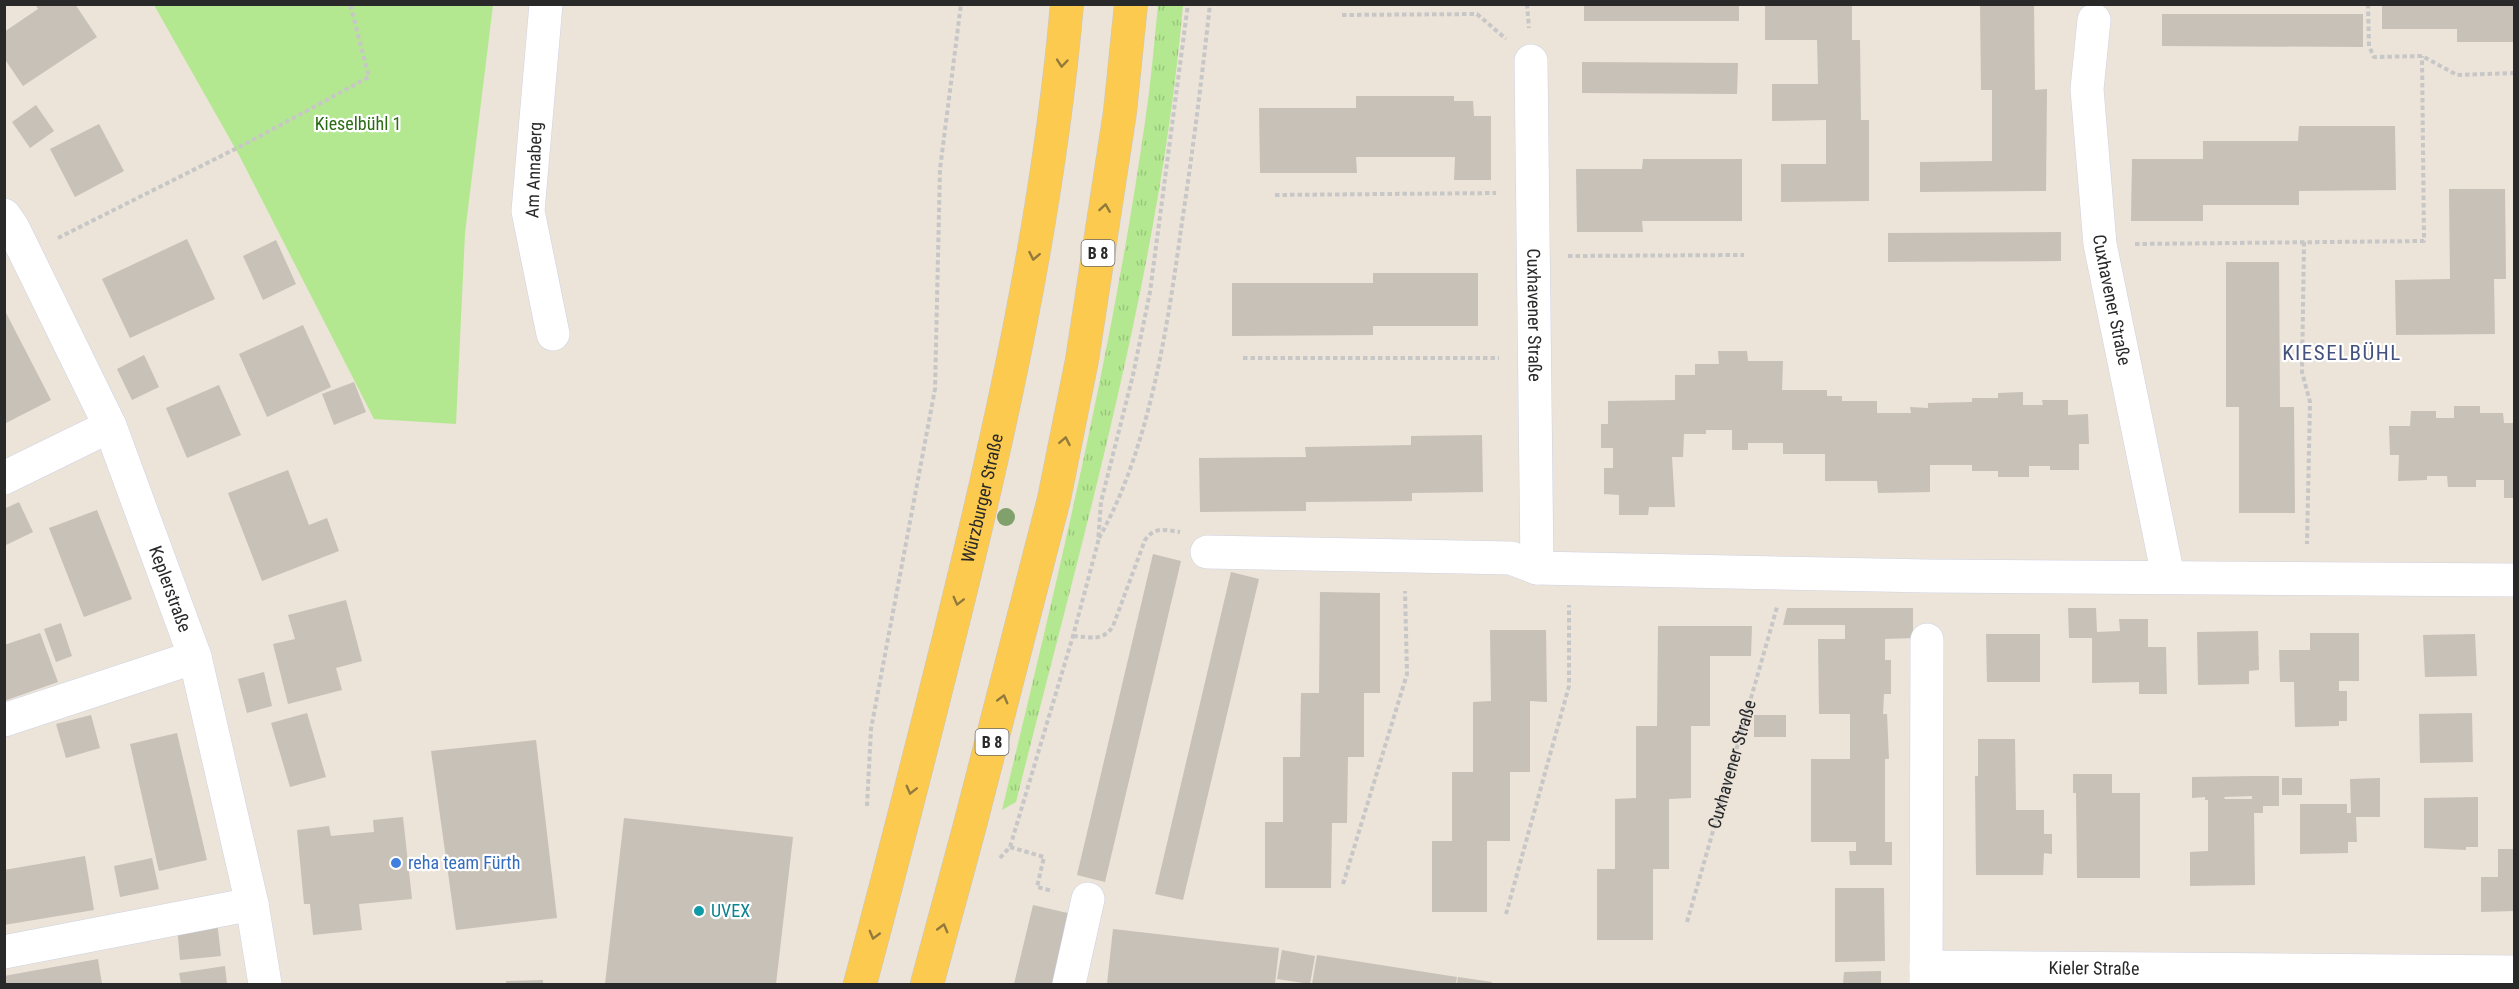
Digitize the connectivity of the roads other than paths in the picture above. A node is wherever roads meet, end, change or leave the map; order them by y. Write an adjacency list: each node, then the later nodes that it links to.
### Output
1 (546, 4): 7 (street, Am Annaberg)
2 (1067, 4): 23 (main road, Würzburger Straße, one-way to 23)
3 (1131, 4): 24 (main road, B 8, one-way to 3)
4 (2094, 20): 12 (street, Cuxhavener Straße)
5 (1531, 62): 11 (street, Cuxhavener Straße)
6 (12, 233): 8 (street, Keplerstraße)
7 (553, 334)
8 (110, 426): 9 (street); 15 (street, Keplerstraße)
9 (4, 478)
10 (1207, 552): 11 (street)
11 (1537, 568): 12 (street)
12 (2168, 576): 13 (street)
13 (2514, 580)
14 (1928, 640): 21 (street, Kieler Straße)
15 (195, 657): 16 (street); 18 (street, Keplerstraße)
16 (4, 720)
17 (1088, 899): 25 (street)
18 (252, 904): 19 (street); 22 (street, Keplerstraße)
19 (4, 952)
20 (2514, 972): 21 (street, Kieler Straße)
21 (1926, 976)
22 (265, 984)
23 (860, 984)
24 (927, 984)
25 (1069, 984)

